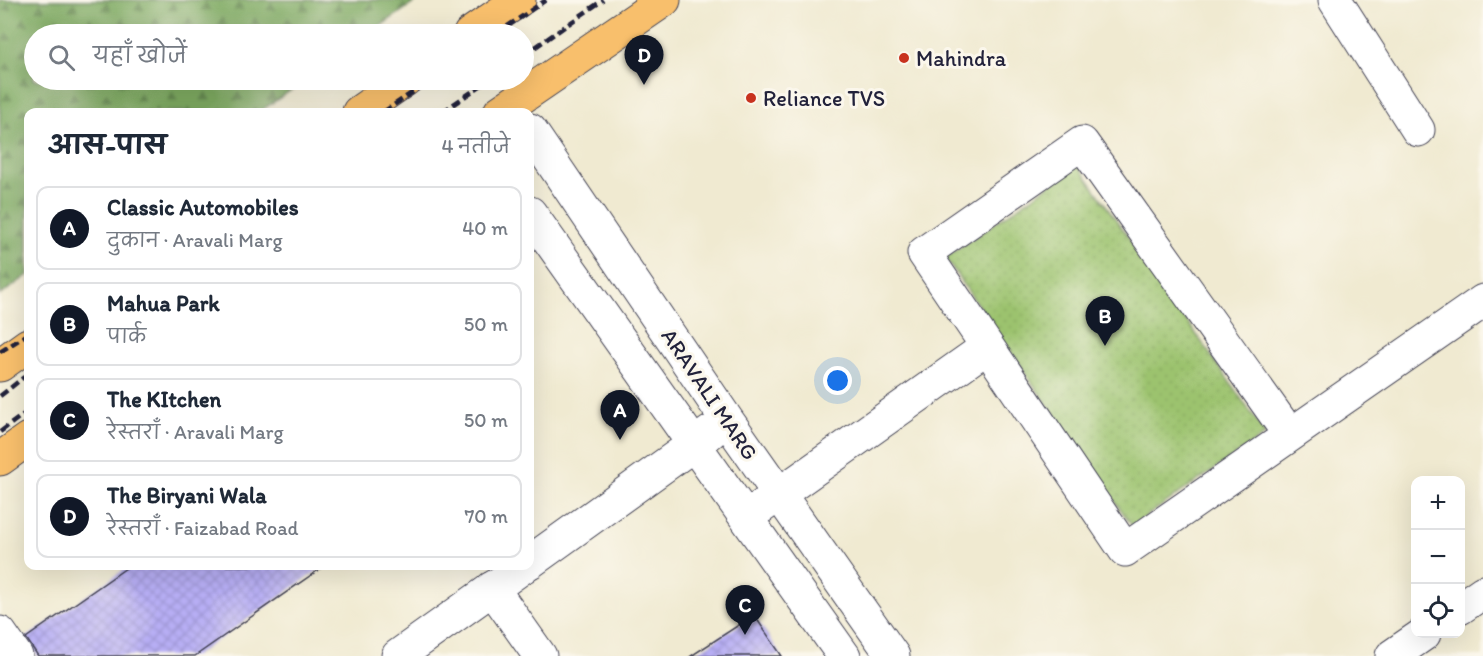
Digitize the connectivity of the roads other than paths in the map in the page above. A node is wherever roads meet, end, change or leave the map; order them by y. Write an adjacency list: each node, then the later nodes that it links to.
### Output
1 (519, 0): 4 (main road)
2 (664, 0): 7 (main road)
3 (1335, 0): 8 (street)
4 (484, 24)
5 (390, 90): 6 (main road)
6 (364, 108)
7 (524, 108)
8 (1418, 130)
9 (534, 142): 15 (street, ARAVALI MARG)
10 (534, 219): 18 (street, ARAVALI MARG)
11 (1483, 301): 16 (street)
12 (987, 347): 16 (street); 16 (street); 20 (street)
13 (24, 348): 14 (main road)
14 (0, 365)
15 (727, 420): 18 (street); 20 (street, ARAVALI MARG)
16 (1290, 435)
17 (24, 442): 19 (main road)
18 (694, 444): 21 (street, ARAVALI MARG); 22 (street)
19 (0, 459)
20 (779, 494): 21 (street); 33 (street, ARAVALI MARG)
21 (746, 518): 32 (street, ARAVALI MARG)
22 (534, 559)
23 (518, 570): 24 (street)
24 (492, 588): 30 (street); 31 (street)
25 (1483, 592): 26 (street)
26 (1465, 605)
27 (0, 633): 29 (street)
28 (1417, 638): 34 (street)
29 (16, 656)
30 (398, 656)
31 (540, 656)
32 (844, 656)
33 (893, 656)
34 (1392, 656)

